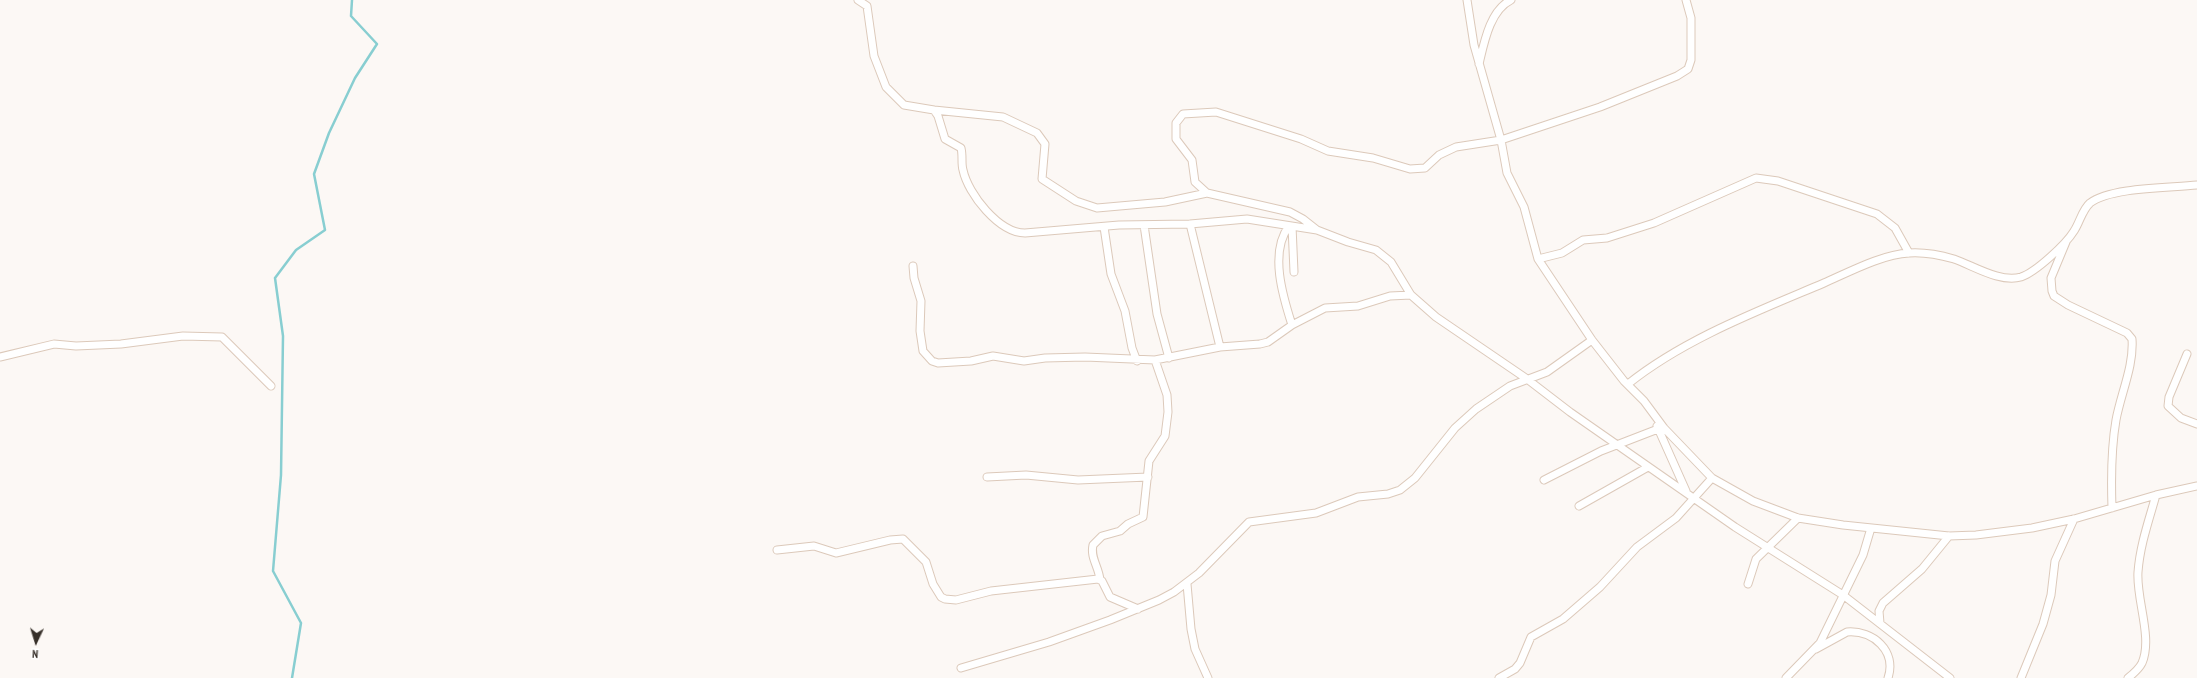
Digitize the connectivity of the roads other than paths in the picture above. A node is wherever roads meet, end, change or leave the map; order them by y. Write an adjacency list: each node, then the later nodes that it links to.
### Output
1 (858, 0): 6 (street)
2 (1467, 0): 5 (street)
3 (1512, 0): 5 (street)
4 (1686, 0): 7 (street)
5 (1479, 66): 7 (street)
6 (934, 110): 9 (street); 13 (street)
7 (1502, 140): 9 (street); 17 (street)
8 (2197, 184): 15 (street)
9 (1207, 193): 14 (street)
10 (1190, 224): 11 (street); 12 (street); 23 (street)
11 (1144, 225): 13 (street); 26 (street)
12 (1290, 226): 14 (street); 19 (street); 21 (street)
13 (1104, 227): 28 (street)
14 (1317, 230): 20 (street)
15 (2067, 240): 16 (street); 46 (street)
16 (1909, 253): 17 (street); 30 (street)
17 (1538, 259): 22 (street)
18 (913, 266): 28 (street)
19 (1294, 272)
20 (1411, 295): 21 (street); 29 (street)
21 (1292, 325): 23 (street)
22 (1592, 340): 29 (street); 30 (street)
23 (1220, 347): 26 (street)
24 (2187, 354): 33 (street)
25 (0, 357): 31 (street)
26 (1169, 358): 27 (street)
27 (1155, 360): 28 (street); 38 (street)
28 (1137, 361)
29 (1527, 379): 35 (street); 54 (street)
30 (1628, 384): 32 (street)
31 (271, 386)
32 (1650, 409): 34 (street); 39 (street)
33 (2197, 424)
34 (1658, 429): 35 (street); 42 (street)
35 (1616, 444): 36 (street); 40 (street)
36 (1648, 467): 42 (street); 45 (street)
37 (987, 477): 38 (street)
38 (1148, 477): 53 (street)
39 (1712, 478): 44 (street); 47 (street)
40 (1544, 480)
41 (2197, 486): 43 (street)
42 (1686, 493): 44 (street)
43 (2156, 495): 46 (street); 67 (street)
44 (1695, 498): 51 (street); 62 (street)
45 (1580, 506)
46 (2112, 508): 48 (street)
47 (1798, 518): 49 (street); 51 (street)
48 (2074, 518): 50 (street); 66 (street)
49 (1871, 528): 50 (street); 56 (street)
50 (1949, 536): 58 (street)
51 (1766, 548): 55 (street); 56 (street)
52 (777, 550): 53 (street)
53 (1100, 580): 57 (street)
54 (1187, 584): 57 (street); 61 (street)
55 (1748, 584)
56 (1843, 596): 58 (street); 59 (street)
57 (1138, 609): 60 (street)
58 (1880, 623): 65 (street)
59 (1816, 649): 63 (street); 64 (street)
60 (962, 668)
61 (1208, 678)
62 (1498, 678)
63 (1786, 678)
64 (1888, 678)
65 (1949, 678)
66 (2021, 678)
67 (2128, 678)

